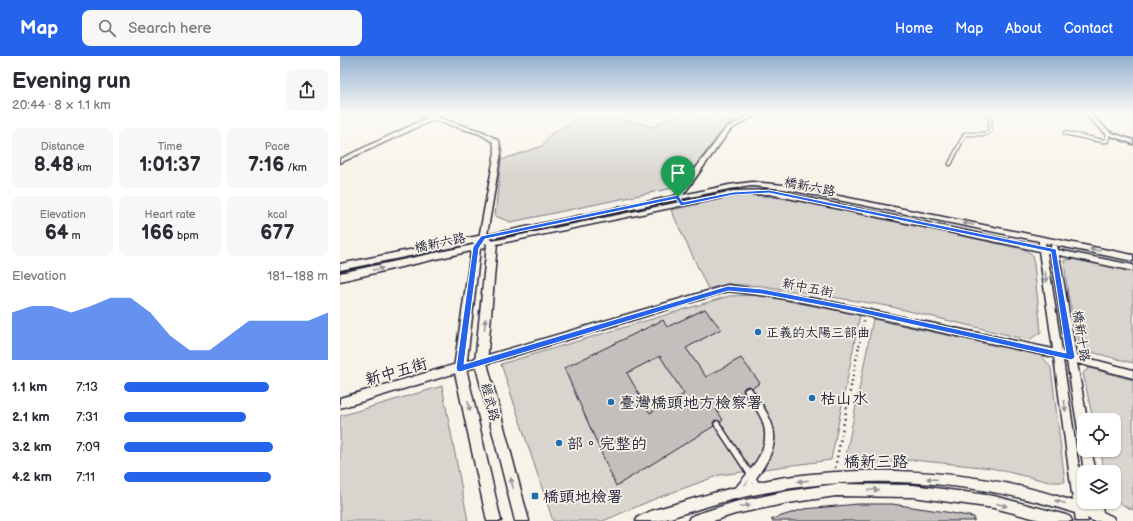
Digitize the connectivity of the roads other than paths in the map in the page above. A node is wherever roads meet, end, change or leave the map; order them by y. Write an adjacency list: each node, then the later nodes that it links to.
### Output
1 (1108, 134): 6 (lane)
2 (398, 135): 9 (street)
3 (485, 135): 13 (street)
4 (723, 135): 11 (street)
5 (965, 135): 10 (lane)
6 (1073, 135)
7 (1110, 135): 8 (street)
8 (1133, 142)
9 (340, 161)
10 (950, 164)
11 (678, 197): 12 (street); 13 (street, 橋新六路); 16 (street, 橋新六路, one-way to 11)
12 (681, 204): 15 (street, 橋新六路); 16 (street, 橋新六路)
13 (483, 238): 15 (street); 17 (street); 20 (street, 橋新六路)
14 (1052, 241): 16 (street, 橋新六路); 18 (street, 橋新十路); 19 (street, 橋新六路, one-way to 14)
15 (492, 243): 17 (street, 橋新六路); 25 (street, 經武路, one-way to 15)
16 (1042, 243): 18 (street, 橋新六路); 23 (street, 橋新十路, one-way to 23)
17 (476, 247): 22 (street, 橋新六路, one-way to 17); 26 (street, 經武路)
18 (1054, 250): 21 (street, 橋新六路); 24 (street, 橋新十路)
19 (1133, 258)
20 (340, 267)
21 (1133, 268)
22 (340, 277)
23 (1057, 353): 24 (street, 新中五街); 25 (street, 新中五街); 34 (street, 橋新十路, one-way to 34)
24 (1071, 357): 27 (street, 新中五街); 30 (street, 橋新十路)
25 (481, 362): 26 (street, 新中五街); 40 (street, 經武路, one-way to 25)
26 (460, 368): 29 (street, 新中五街); 39 (street, 經武路, one-way to 39)
27 (1133, 374)
28 (748, 391): 32 (lane)
29 (340, 403)
30 (1080, 413)
31 (718, 424): 32 (lane)
32 (754, 480): 33 (street, 橋新三路); 33 (lane); 35 (street, 橋新三路, one-way to 32)
33 (740, 492): 41 (street, 橋新三路)
34 (1077, 494)
35 (1077, 507)
36 (1079, 509): 44 (street, 橋新十路)
37 (1081, 509): 38 (street, 橋新三路)
38 (1098, 518): 45 (street, 橋新三路)
39 (494, 521)
40 (522, 521)
41 (642, 521)
42 (694, 521): 43 (street, one-way to 43)
43 (1066, 521)
44 (1082, 521)
45 (1109, 521)

